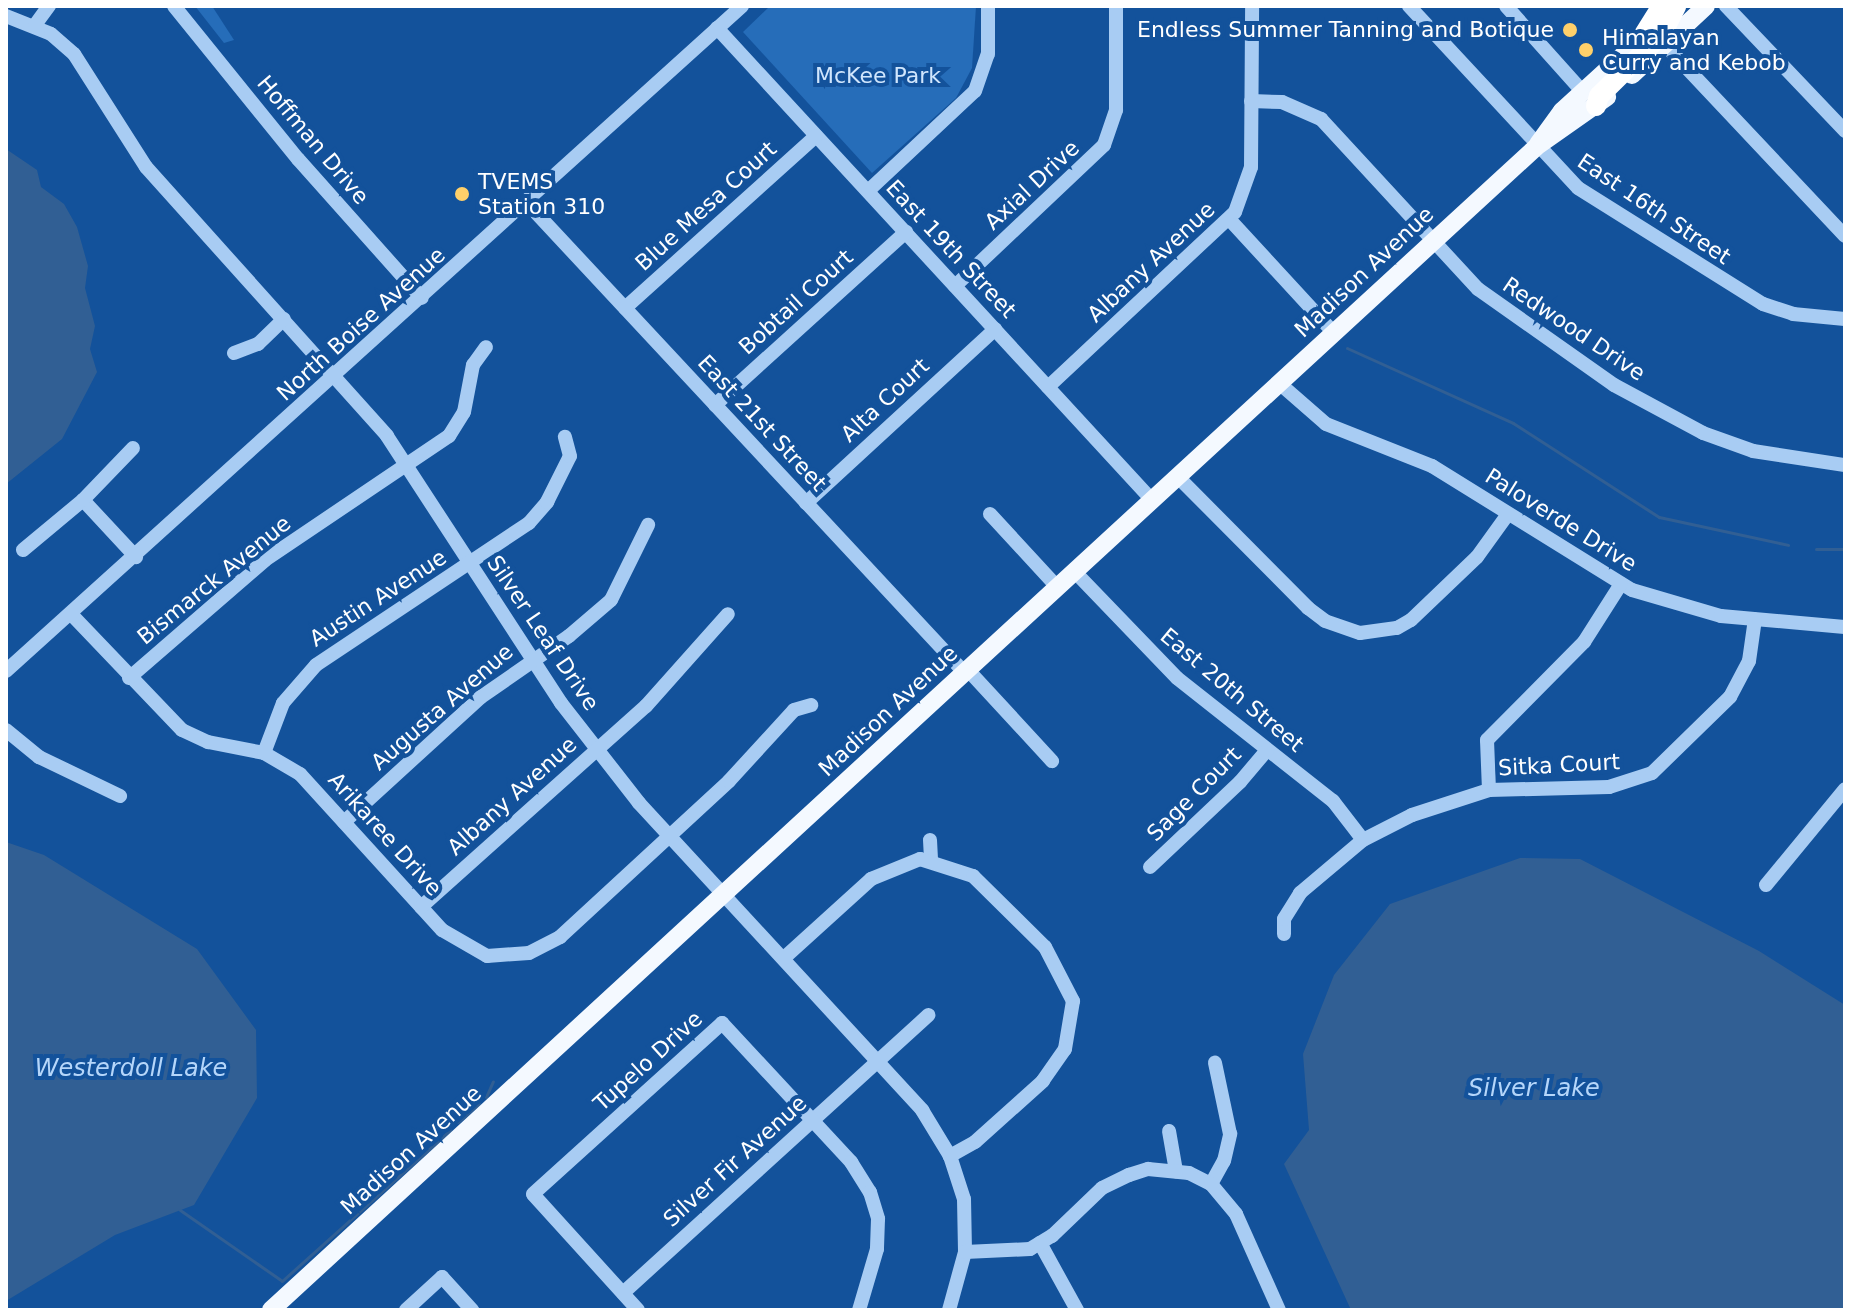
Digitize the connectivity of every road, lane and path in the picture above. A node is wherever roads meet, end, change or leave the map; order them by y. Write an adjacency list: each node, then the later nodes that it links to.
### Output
1 (49, 6): 13 (street)
2 (174, 6): 29 (street, Hoffman Drive)
3 (742, 6): 14 (street, North Boise Avenue)
4 (988, 6): 22 (street)
5 (1116, 6): 28 (street, Axial Drive)
6 (1252, 6): 18 (street, Albany Avenue)
7 (1409, 6): 21 (street, East 16th Street)
8 (1506, 6): 17 (street)
9 (1706, 6): 16 (main road, Madison Avenue)
10 (1726, 6): 19 (street)
11 (1673, 7): 15 (highway); 17 (highway)
12 (6, 16): 13 (street, Silver Leaf Drive)
13 (35, 25): 31 (street, Silver Leaf Drive)
14 (717, 28): 20 (street, East 19th Street); 23 (street, North Boise Avenue)
15 (1643, 36): 17 (main road, Madison Avenue)
16 (1666, 46): 17 (main road, Madison Avenue); 26 (street)
17 (1590, 99): 21 (main road, Madison Avenue)
18 (1251, 101): 24 (street, Albany Avenue); 27 (street, Redwood Drive)
19 (1845, 131)
20 (816, 136): 22 (street, East 19th Street); 30 (street, Blue Mesa Court)
21 (1536, 147): 27 (main road, Madison Avenue); 32 (street, East 16th Street)
22 (868, 191): 25 (street, East 19th Street)
23 (527, 203): 29 (street, North Boise Avenue); 30 (street, East 21st Street)
24 (1230, 220): 34 (street); 39 (street, Albany Avenue)
25 (906, 232): 28 (street, East 19th Street); 40 (street, Bobtail Court)
26 (1845, 236)
27 (1434, 240): 34 (main road, Madison Avenue); 43 (street, Redwood Drive)
28 (955, 286): 33 (street, East 19th Street)
29 (422, 298): 37 (street, North Boise Avenue)
30 (625, 308): 40 (street, East 21st Street)
31 (284, 319): 36 (street); 37 (street, Silver Leaf Drive)
32 (1845, 319)
33 (995, 329): 39 (street, East 19th Street); 48 (street, Alta Court)
34 (1334, 333): 38 (main road, Madison Avenue)
35 (486, 347): 44 (street, Bismarck Avenue)
36 (234, 353)
37 (335, 377): 44 (street, Silver Leaf Drive); 53 (street, North Boise Avenue)
38 (1279, 383): 45 (main road, Madison Avenue); 50 (street, Paloverde Drive)
39 (1048, 387): 47 (street, East 19th Street)
40 (715, 405): 48 (street, East 21st Street)
41 (565, 437): 54 (street, Austin Avenue)
42 (133, 448): 46 (street)
43 (1845, 465)
44 (409, 467): 54 (street, Silver Leaf Drive); 65 (street, Bismarck Avenue)
45 (1178, 477): 47 (main road, Madison Avenue); 50 (street)
46 (83, 500): 52 (street); 53 (street)
47 (1152, 500): 55 (main road, Madison Avenue)
48 (806, 503): 64 (street, East 21st Street)
49 (990, 514): 57 (street)
50 (1508, 514): 56 (street, Paloverde Drive)
51 (648, 525): 62 (street, Augusta Avenue)
52 (23, 550)
53 (136, 557): 59 (street, North Boise Avenue)
54 (470, 564): 62 (street, Silver Leaf Drive); 70 (street, Austin Avenue)
55 (1075, 572): 57 (main road, Madison Avenue); 69 (street, East 20th Street)
56 (1621, 584): 60 (street, Paloverde Drive); 73 (street)
57 (1058, 588): 64 (main road, Madison Avenue)
58 (728, 614): 68 (street, Albany Avenue)
59 (72, 615): 63 (street, North Boise Avenue); 65 (street, Arikaree Drive)
60 (1755, 619): 61 (street, Paloverde Drive); 73 (street, Sitka Court)
61 (1845, 627)
62 (533, 658): 68 (street, Silver Leaf Drive); 75 (street, Augusta Avenue)
63 (6, 671)
64 (967, 672): 71 (street, East 21st Street); 82 (main road, Madison Avenue)
65 (129, 678): 70 (street, Arikaree Drive)
66 (811, 705): 76 (street, Arikaree Drive)
67 (6, 730): 74 (street)
68 (596, 749): 76 (street, Silver Leaf Drive); 83 (street, Albany Avenue)
69 (1267, 750): 78 (street, East 20th Street); 80 (street, Sage Court)
70 (264, 753): 75 (street, Arikaree Drive)
71 (1052, 761)
72 (1845, 789): 81 (street)
73 (1489, 790): 78 (street, Sitka Court)
74 (120, 796)
75 (344, 822): 83 (street, Arikaree Drive)
76 (671, 837): 82 (street, Silver Leaf Drive); 83 (street, Arikaree Drive)
77 (930, 840): 79 (street)
78 (1363, 840): 84 (street, Sitka Court)
79 (931, 859): 85 (street); 91 (street)
80 (1150, 867)
81 (1766, 885)
82 (724, 895): 85 (street, Silver Leaf Drive); 97 (main road, Madison Avenue)
83 (421, 907)
84 (1284, 934)
85 (784, 958): 87 (street, Silver Leaf Drive)
86 (929, 1015): 87 (street, Silver Fir Avenue)
87 (877, 1062): 89 (street, Silver Fir Avenue); 91 (street, Silver Leaf Drive)
88 (1215, 1063): 93 (street)
89 (811, 1120): 96 (street, Silver Fir Avenue); 96 (street, Tupelo Drive); 101 (street, Tupelo Drive)
90 (1169, 1131): 92 (street)
91 (950, 1156): 95 (street, Silver Leaf Drive)
92 (1176, 1171): 93 (street); 94 (street)
93 (1211, 1184): 104 (street)
94 (1040, 1243): 95 (street); 103 (street)
95 (965, 1252): 102 (street, Silver Leaf Drive)
96 (623, 1293): 100 (street, Tupelo Drive)
97 (271, 1310)
98 (406, 1310): 99 (street)
99 (472, 1310)
100 (638, 1310)
101 (859, 1310)
102 (949, 1310)
103 (1077, 1310)
104 (1279, 1310)

